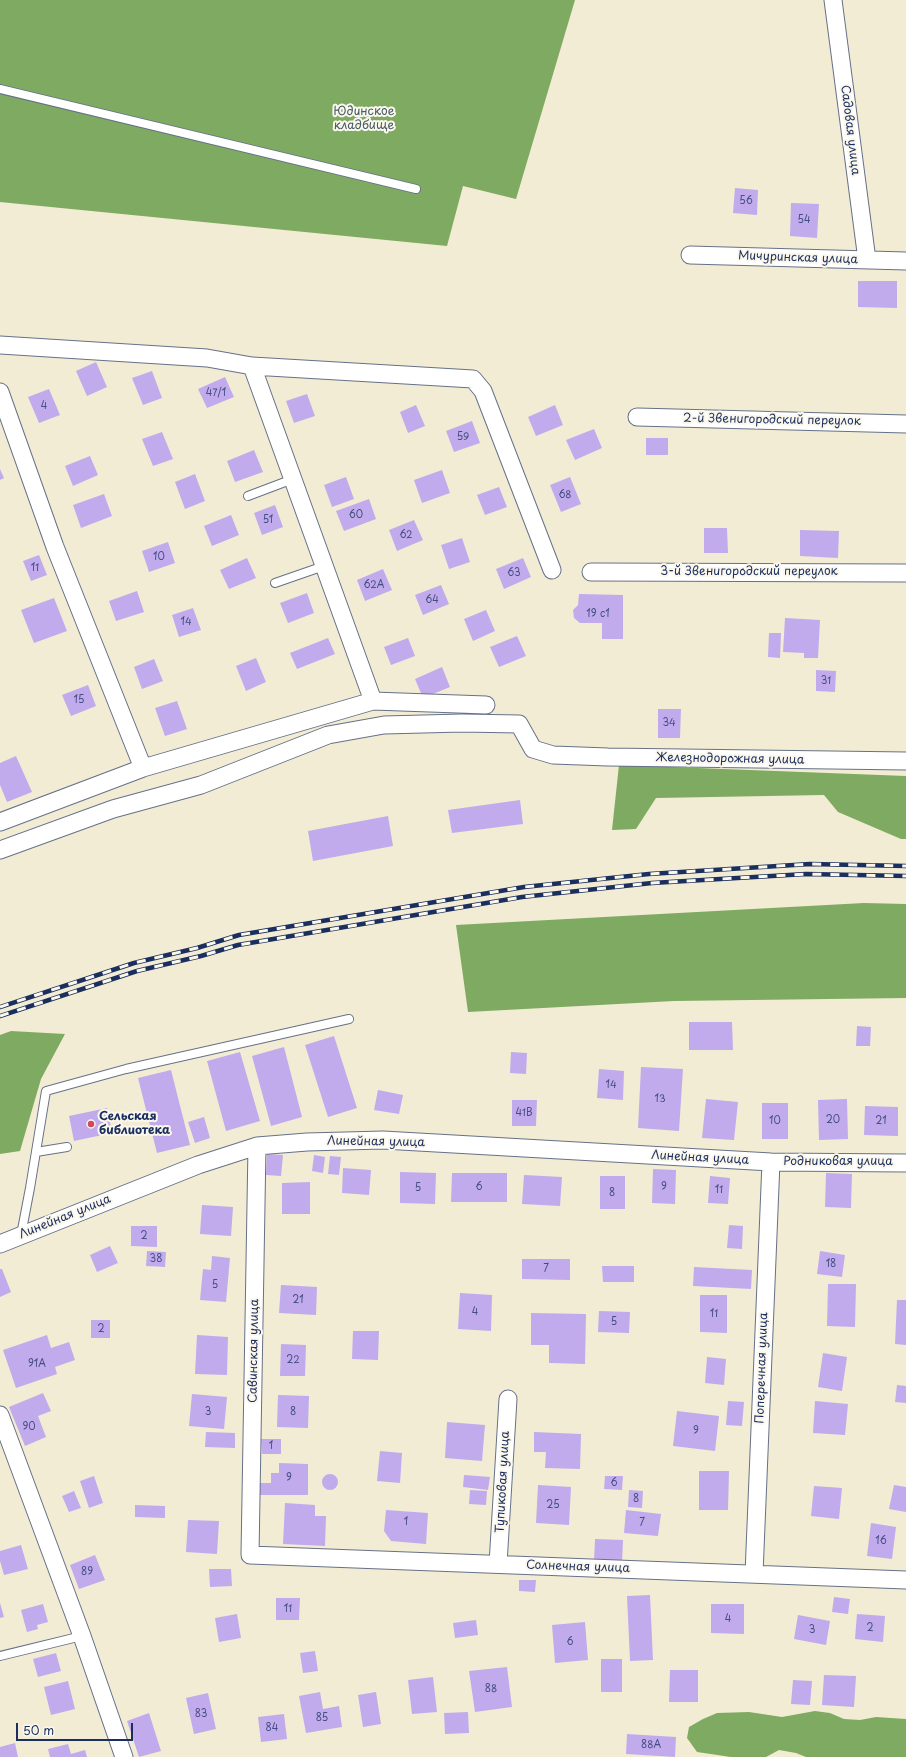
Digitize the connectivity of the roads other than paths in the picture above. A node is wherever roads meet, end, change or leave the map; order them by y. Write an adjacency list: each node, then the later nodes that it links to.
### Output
1 (834, 0): 5 (street, Садовая улица)
2 (0, 89): 3 (lane)
3 (416, 189)
4 (690, 255): 5 (street, Мичуринская улица)
5 (867, 260): 6 (street, Мичуринская улица)
6 (906, 261)
7 (0, 345): 8 (street)
8 (252, 366): 12 (street); 15 (street)
9 (0, 392): 22 (street)
10 (638, 416): 11 (street, 2-й Звенигородский переулок)
11 (906, 424)
12 (293, 479): 13 (lane); 14 (street)
13 (248, 496)
14 (324, 566): 18 (lane); 19 (street)
15 (552, 570)
16 (591, 572): 17 (street, 3-й Звенигородский переулок)
17 (906, 573)
18 (275, 583)
19 (373, 701): 20 (street); 22 (street)
20 (486, 705)
21 (906, 761): 24 (street, Железнодорожная улица)
22 (143, 768): 23 (street)
23 (0, 822)
24 (0, 850)
25 (349, 1019): 28 (lane)
26 (257, 1146): 29 (street, Линейная улица); 31 (street, Линейная улица); 35 (street, Савинская улица)
27 (67, 1147): 28 (lane)
28 (36, 1152): 31 (lane)
29 (770, 1162): 30 (street, Родниковая улица); 37 (street, Поперечная улица)
30 (906, 1163)
31 (21, 1234): 32 (street, Линейная улица)
32 (0, 1244)
33 (508, 1399): 36 (street, Тупиковая улица)
34 (0, 1415): 39 (street)
35 (250, 1556): 36 (street, Солнечная улица)
36 (498, 1564): 37 (street, Солнечная улица)
37 (754, 1574): 38 (street, Солнечная улица)
38 (906, 1580)
39 (82, 1636): 40 (lane); 41 (street)
40 (0, 1656)
41 (124, 1757)

